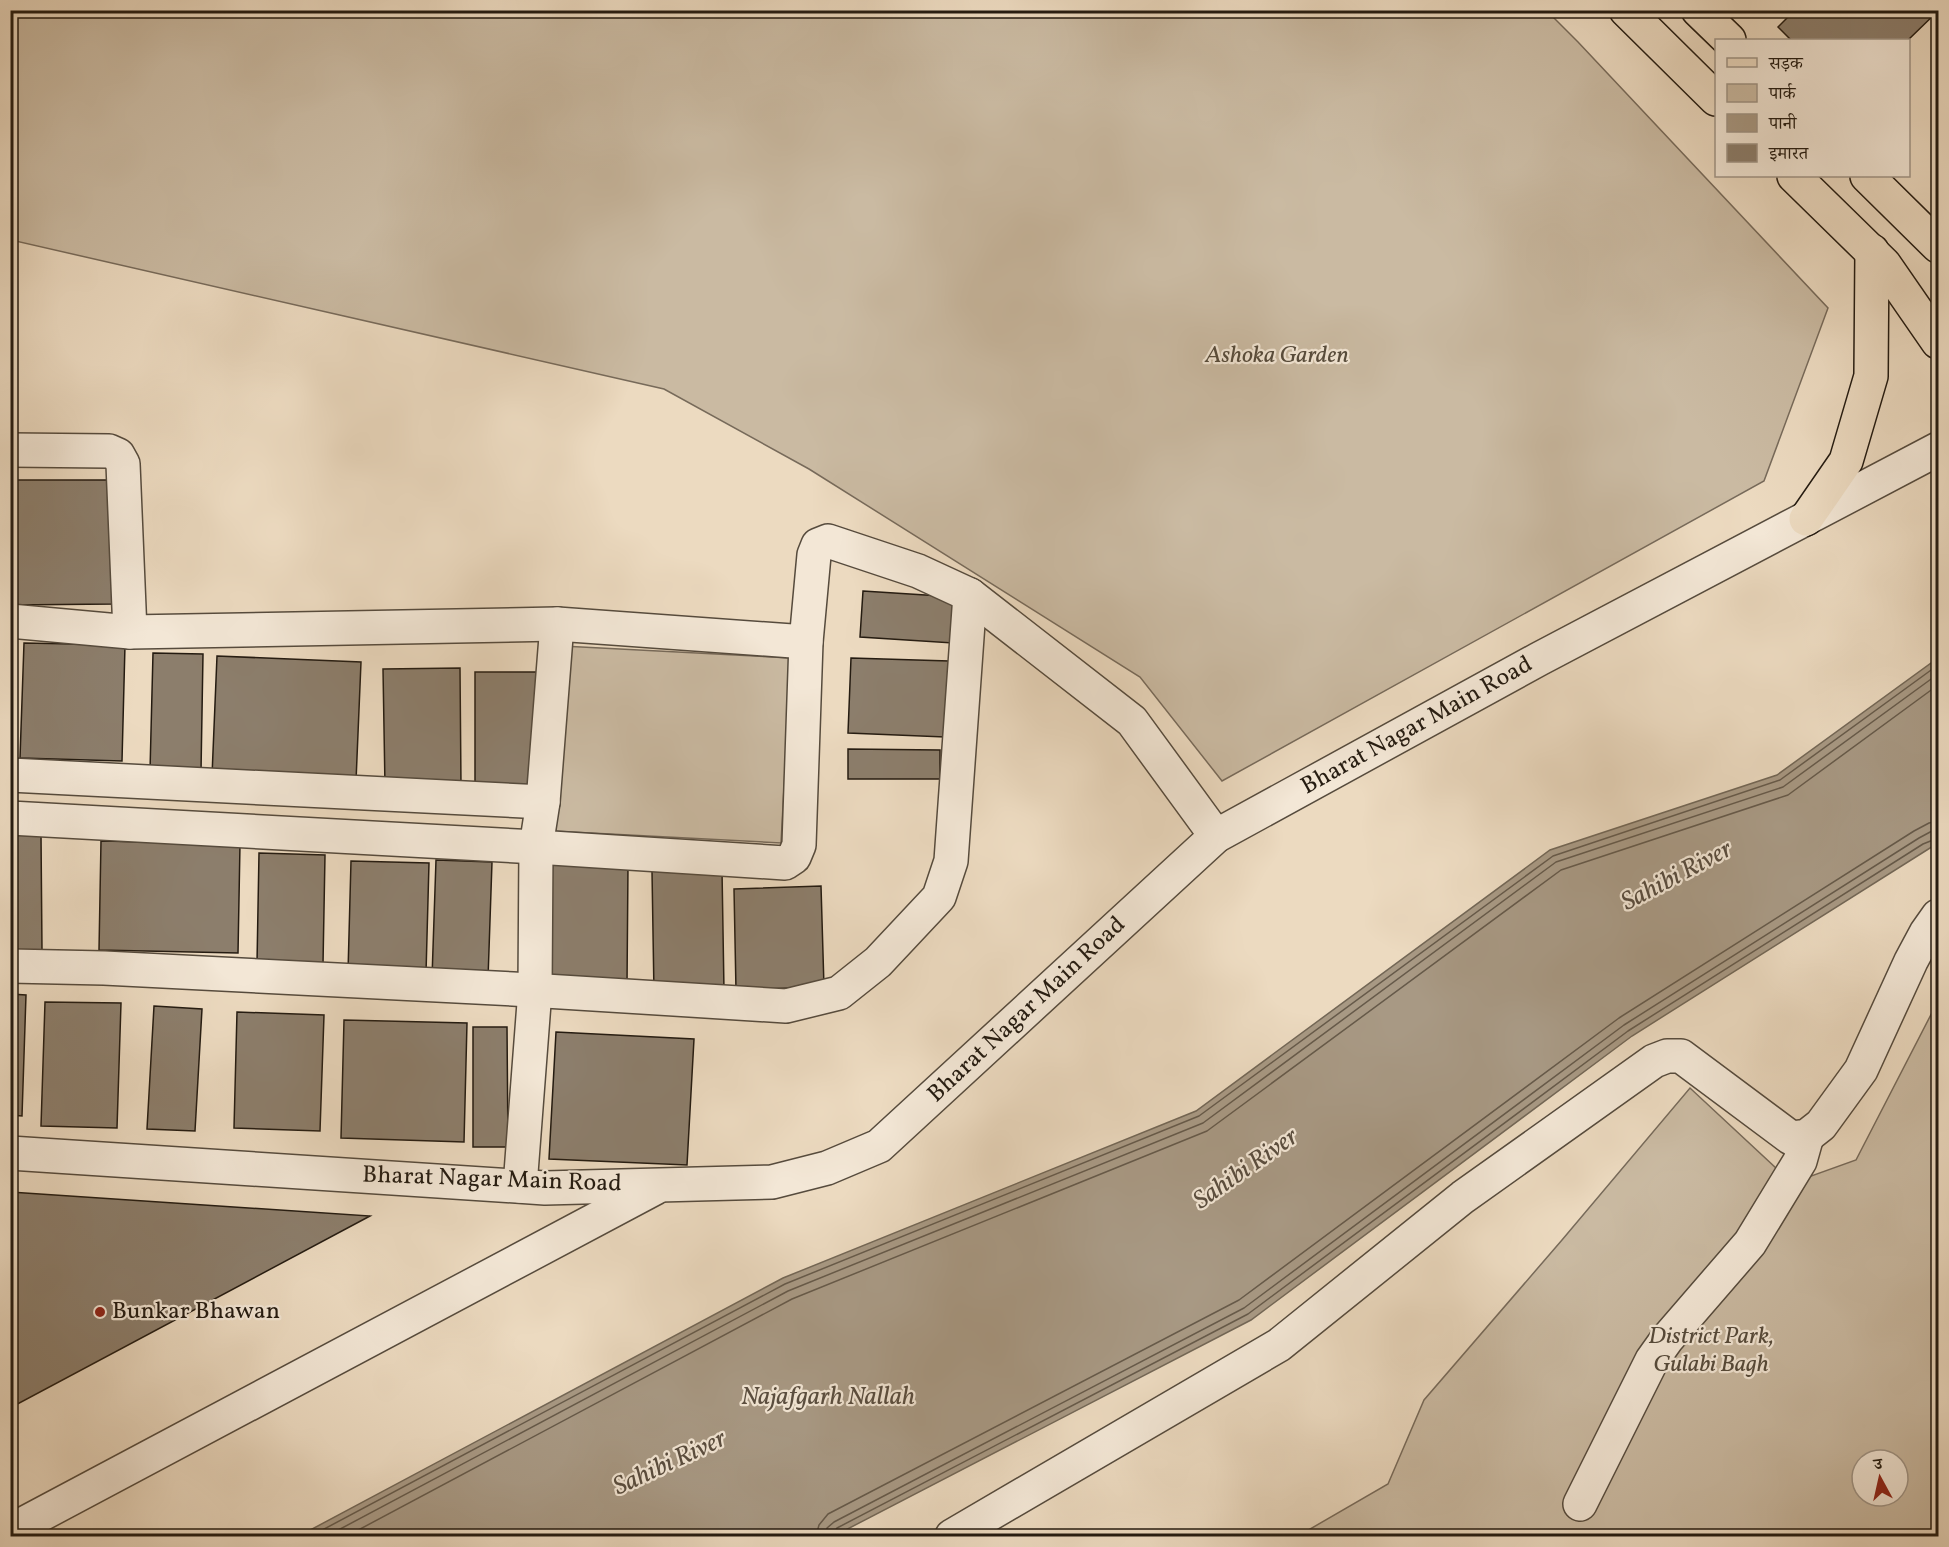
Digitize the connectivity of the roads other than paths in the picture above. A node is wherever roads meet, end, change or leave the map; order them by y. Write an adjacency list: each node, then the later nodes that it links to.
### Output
1 (1626, 10): 4 (main road)
2 (1698, 10): 3 (main road)
3 (1728, 39)
4 (1715, 98)
5 (1795, 177): 8 (main road)
6 (1868, 177): 7 (main road)
7 (1938, 246)
8 (1872, 251): 9 (main road); 12 (main road)
9 (1938, 342)
10 (1938, 449): 12 (street, Bharat Nagar Main Road)
11 (10, 450): 16 (street)
12 (1806, 519): 21 (street, Bharat Nagar Main Road)
13 (970, 595): 17 (street); 21 (street); 25 (street)
14 (10, 621): 16 (street)
15 (557, 624): 16 (street); 17 (street); 19 (street)
16 (130, 632)
17 (806, 642): 22 (street)
18 (10, 775): 19 (street)
19 (543, 802): 22 (street)
20 (10, 818): 22 (street)
21 (1216, 836): 28 (street, Bharat Nagar Main Road)
22 (536, 847): 25 (street)
23 (1938, 916): 26 (street)
24 (10, 966): 25 (street)
25 (535, 990): 29 (street)
26 (1799, 1137): 30 (street); 32 (street)
27 (10, 1153): 29 (street, Bharat Nagar Main Road)
28 (661, 1185): 29 (street, Bharat Nagar Main Road); 31 (street)
29 (520, 1186)
30 (1580, 1504)
31 (10, 1531)
32 (952, 1536)

